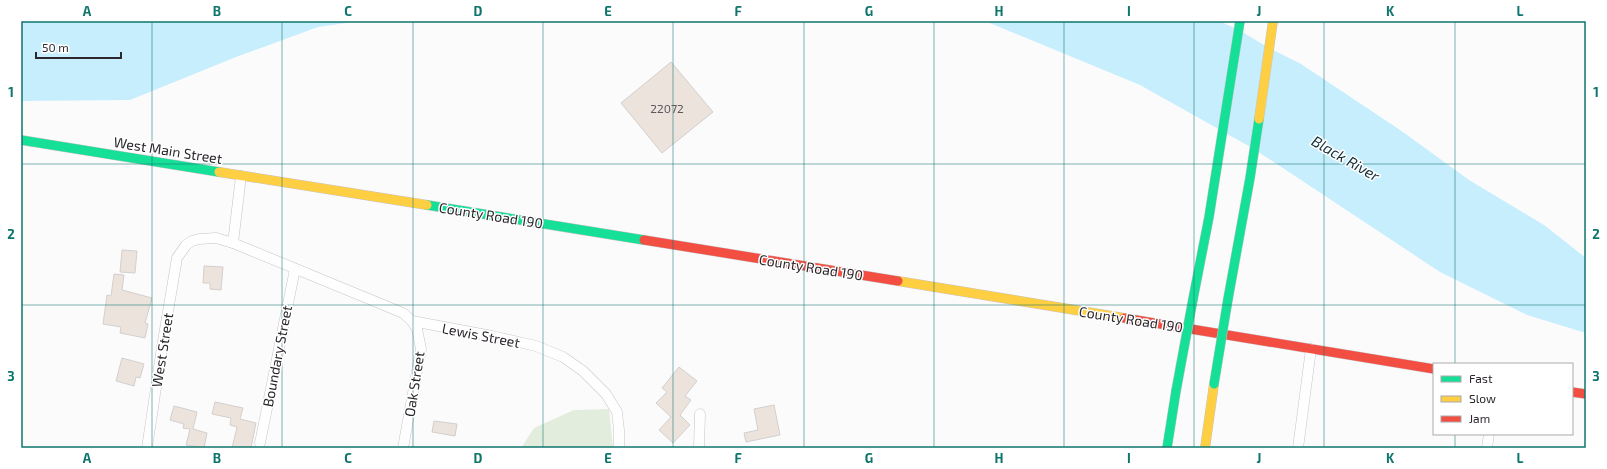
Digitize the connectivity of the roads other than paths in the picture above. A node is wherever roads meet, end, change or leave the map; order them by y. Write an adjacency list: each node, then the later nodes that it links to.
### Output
1 (1240, 21): 21 (main road, bridge)
2 (1273, 21): 22 (main road, bridge)
3 (21, 140): 4 (main road, West Main Street)
4 (241, 176): 5 (main road, West Main Street); 6 (street)
5 (310, 186): 10 (main road, County Road 190)
6 (233, 243): 7 (street, Lewis Street); 8 (street, Lewis Street)
7 (180, 253): 17 (street, West Street)
8 (295, 268): 9 (street, Lewis Street); 16 (street, Boundary Street)
9 (412, 321): 18 (street, Oak Street); 19 (street, Lewis Street)
10 (1311, 350): 11 (main road, County Road 190); 23 (street)
11 (1433, 370)
12 (1573, 392): 13 (main road)
13 (1586, 394)
14 (700, 414): 20 (street)
15 (1489, 435): 24 (street)
16 (260, 443)
17 (147, 448)
18 (404, 448)
19 (619, 448)
20 (698, 448)
21 (1167, 448)
22 (1205, 448)
23 (1298, 448)
24 (1487, 448)

